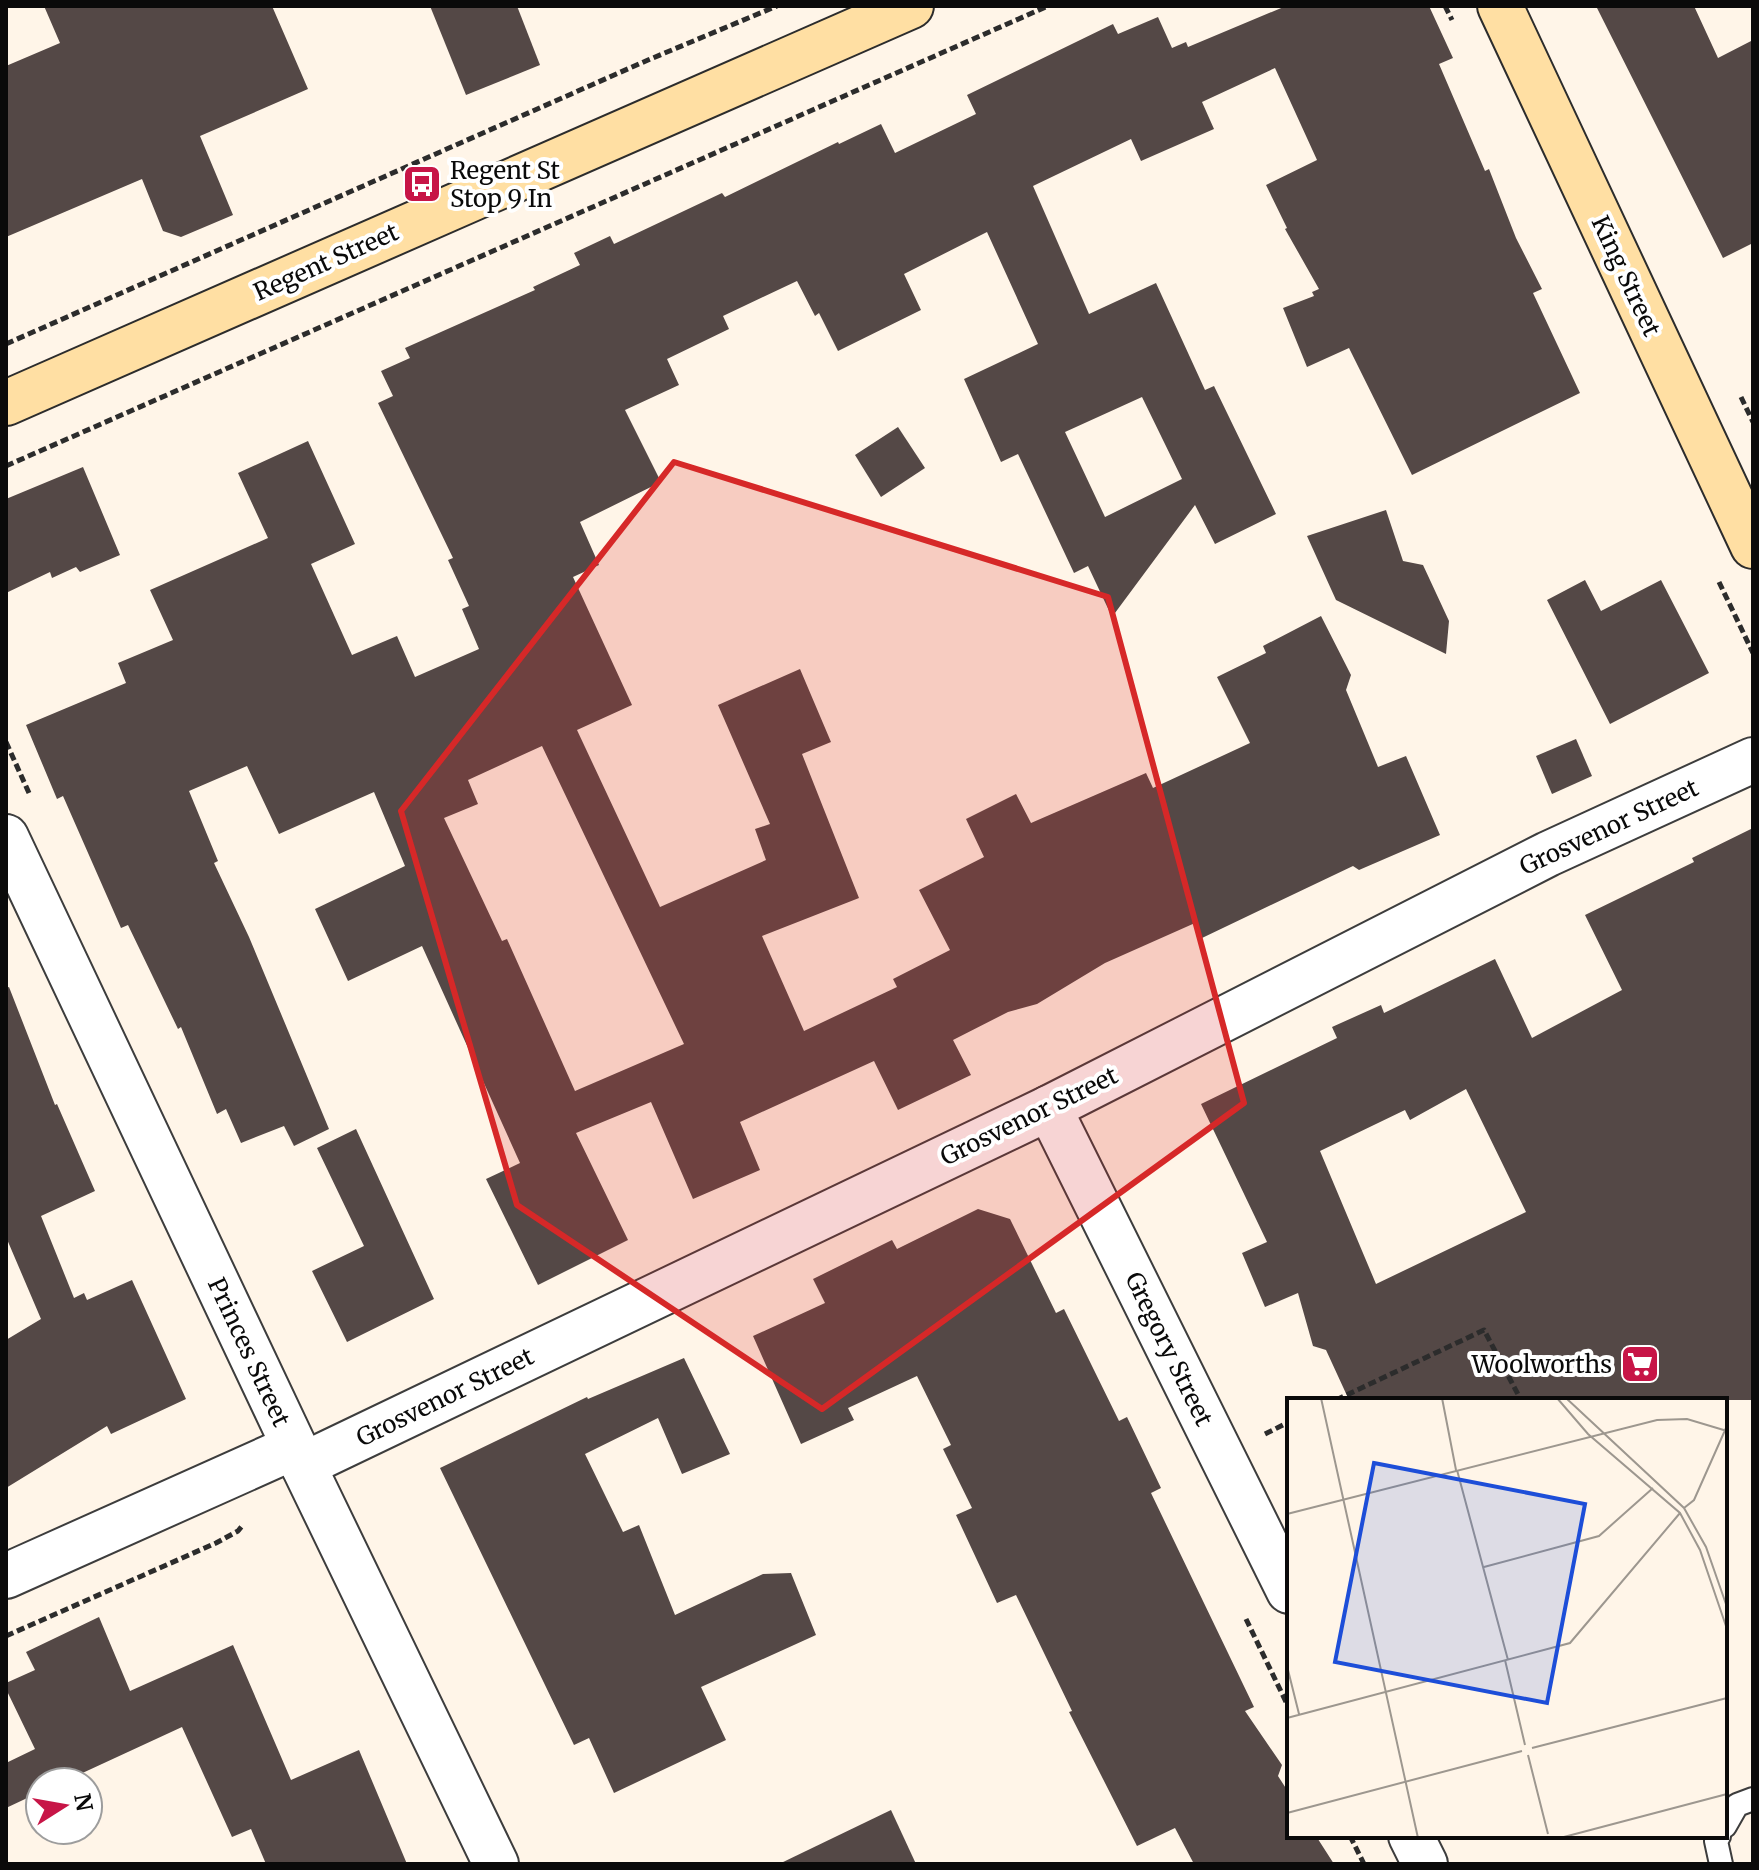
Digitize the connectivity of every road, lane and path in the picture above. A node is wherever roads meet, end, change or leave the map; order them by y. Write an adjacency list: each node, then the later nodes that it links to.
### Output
1 (777, 6): 5 (path)
2 (911, 6): 6 (street, Regent Street)
3 (1048, 6): 7 (path)
4 (1500, 6): 8 (street, King Street)
5 (6, 344)
6 (6, 403)
7 (6, 466)
8 (1753, 546)
9 (6, 742): 11 (path)
10 (1753, 760): 13 (street, Grosvenor Street)
11 (30, 795)
12 (6, 837): 16 (street, Princes Street)
13 (1049, 1108): 16 (street, Grosvenor Street); 19 (street, Gregory Street)
14 (1340, 1398): 15 (path)
15 (1520, 1398)
16 (298, 1456): 18 (street, Grosvenor Street); 26 (street, Princes Street)
17 (247, 1518): 20 (path)
18 (6, 1576)
19 (1287, 1587)
20 (6, 1636)
21 (1753, 1799): 22 (lane)
22 (1727, 1822)
23 (1351, 1838): 27 (path)
24 (1412, 1838): 28 (street)
25 (1718, 1838): 29 (lane)
26 (496, 1864)
27 (1364, 1864)
28 (1425, 1864)
29 (1721, 1864)

